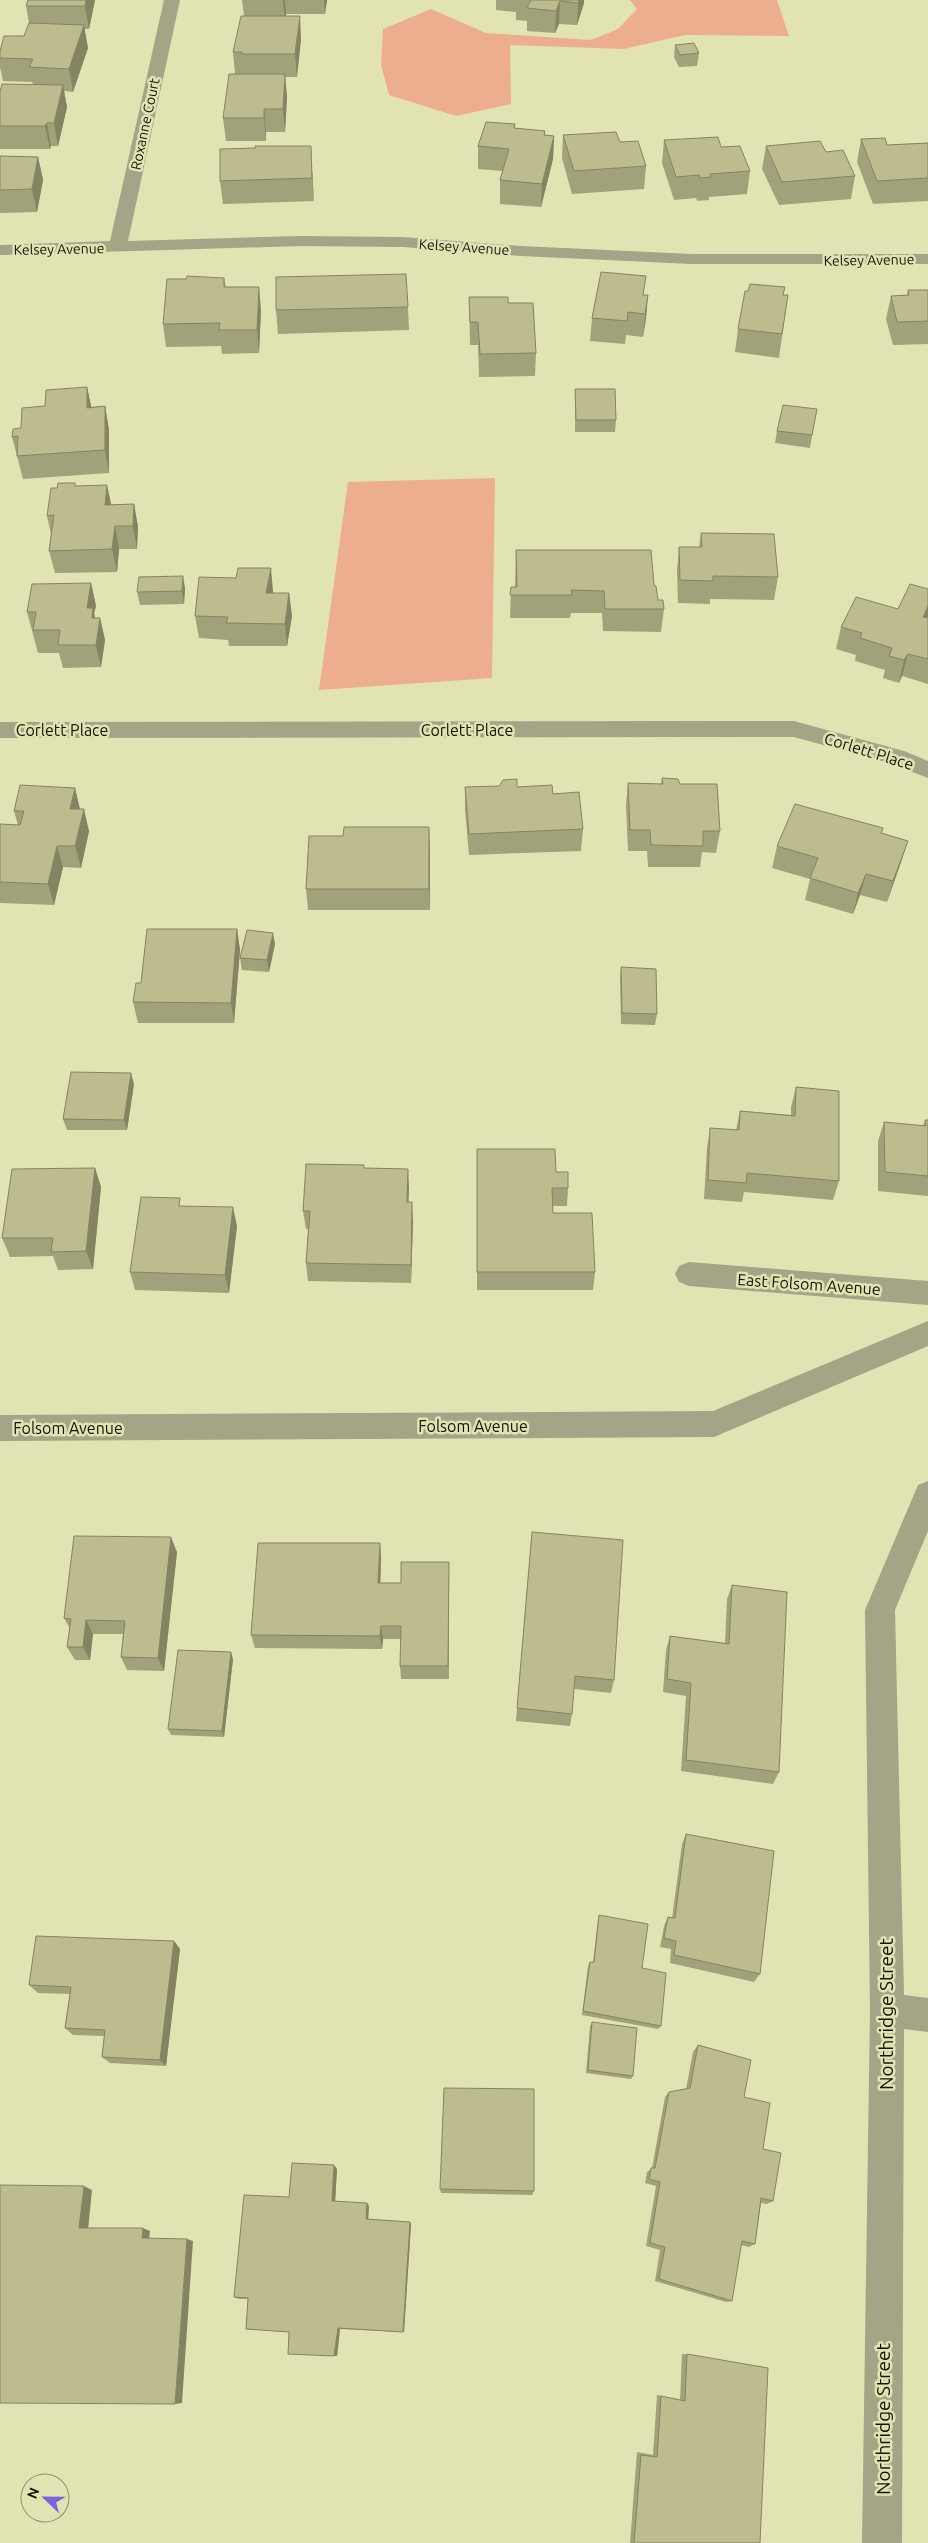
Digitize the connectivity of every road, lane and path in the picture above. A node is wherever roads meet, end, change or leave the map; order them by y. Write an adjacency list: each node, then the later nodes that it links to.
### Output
1 (172, 0): 2 (street, Roxanne Court)
2 (118, 247): 3 (street, Kelsey Avenue); 4 (street, Kelsey Avenue)
3 (2, 250): 5 (street)
4 (928, 259)
5 (0, 268)
6 (0, 730): 7 (street, Corlett Place)
7 (928, 770)
8 (689, 1274): 9 (street, East Folsom Avenue)
9 (928, 1293)
10 (928, 1333): 11 (street, Folsom Avenue)
11 (0, 1428)
12 (928, 1495): 13 (street, Northridge Street)
13 (887, 2010): 14 (street); 15 (street, Northridge Street)
14 (928, 2015)
15 (882, 2543)

